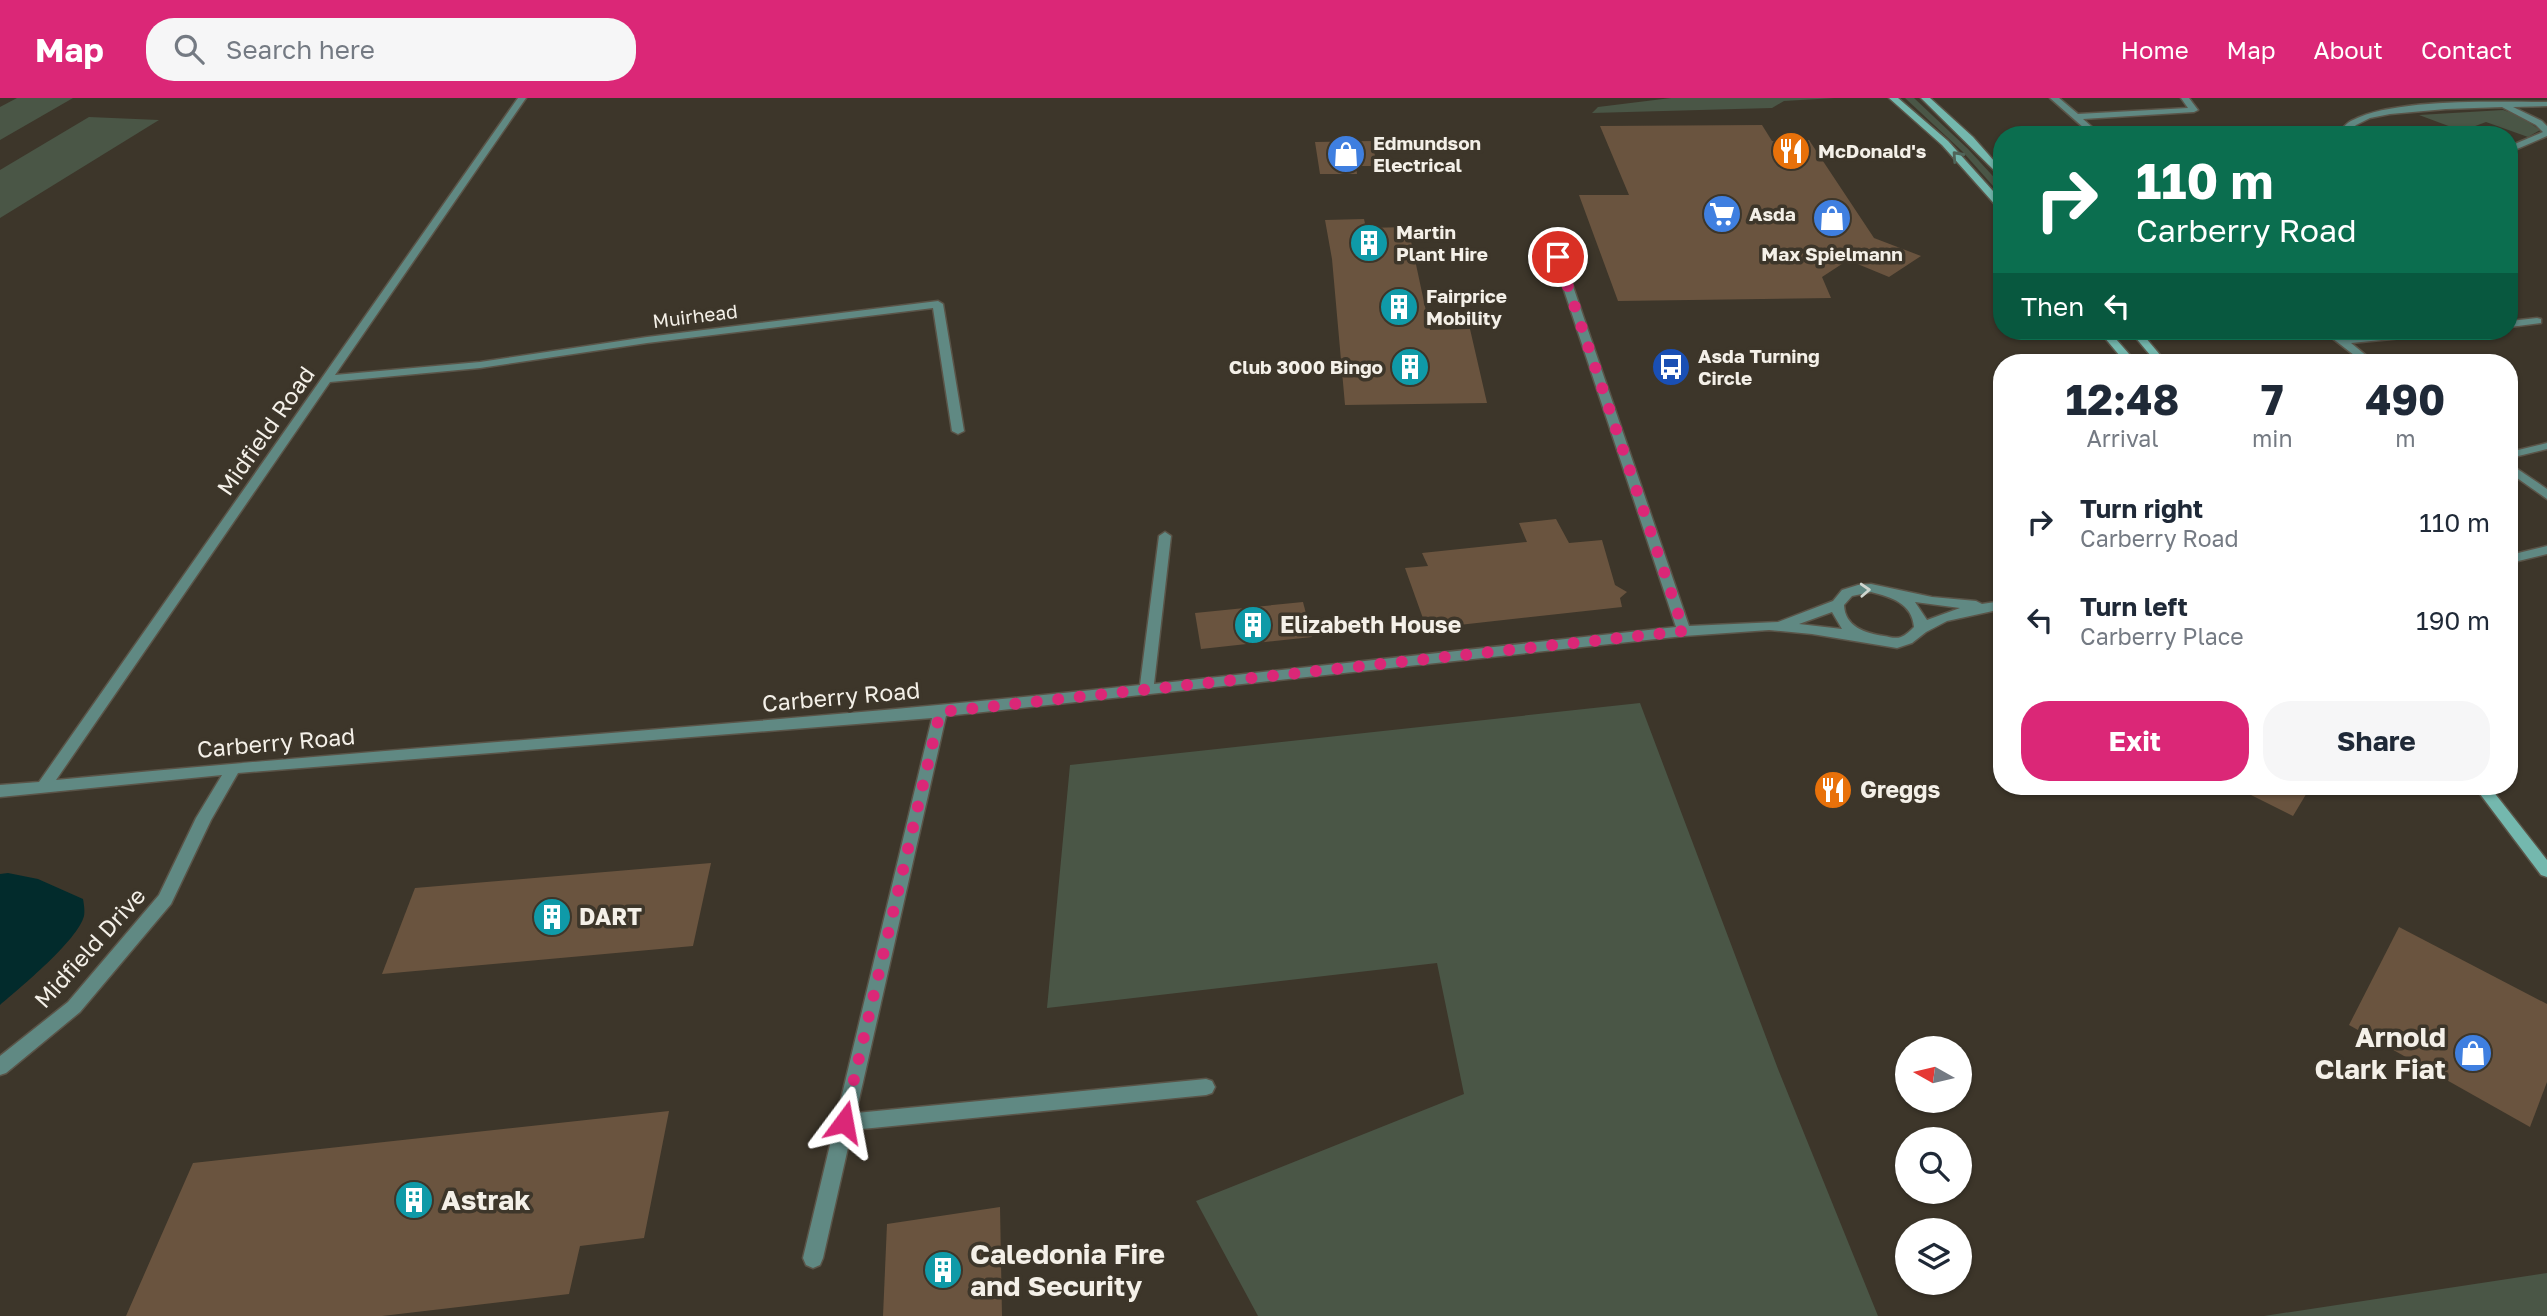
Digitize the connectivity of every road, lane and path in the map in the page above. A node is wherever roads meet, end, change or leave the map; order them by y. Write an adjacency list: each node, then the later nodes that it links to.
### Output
1 (522, 98): 25 (street, Midfield Road)
2 (1894, 98): 14 (main road, one-way to 2)
3 (1924, 98): 13 (main road)
4 (2054, 98): 8 (street)
5 (2185, 98): 8 (street)
6 (2547, 104): 7 (street)
7 (2503, 105): 10 (street); 11 (street)
8 (2076, 117): 9 (street)
9 (2086, 126)
10 (2350, 126)
11 (2547, 132): 12 (street)
12 (2518, 145)
13 (1993, 164)
14 (1993, 197)
15 (1558, 257): 40 (street)
16 (2538, 321): 17 (street)
17 (2518, 323)
18 (2113, 340): 22 (main road)
19 (2143, 340): 23 (main road)
20 (2352, 340): 21 (street)
21 (2342, 341): 24 (street)
22 (2124, 354)
23 (2154, 354)
24 (2359, 354)
25 (328, 379): 26 (street, Muirhead); 45 (street, Midfield Road)
26 (958, 431)
27 (2547, 446): 28 (street)
28 (2518, 453)
29 (2518, 474): 30 (street)
30 (2547, 495)
31 (1165, 536): 42 (street)
32 (2547, 550): 33 (street)
33 (2518, 557)
34 (1897, 595): 35 (street, Carberry Road, one-way to 34); 36 (street, Carberry Road); 39 (street)
35 (1838, 604): 38 (street, Carberry Road); 41 (street)
36 (1993, 605)
37 (1993, 606): 39 (street, Carberry Road)
38 (1769, 626): 40 (street, Carberry Road); 41 (street, Carberry Road)
39 (1921, 628): 41 (street, Carberry Road)
40 (1684, 631): 42 (street, Carberry Road)
41 (1868, 639)
42 (1146, 689): 43 (street, Carberry Road)
43 (940, 712): 44 (street, Carberry Road); 51 (street)
44 (234, 768): 45 (street, Carberry Road); 49 (street, Midfield Drive)
45 (43, 787): 46 (street, Carberry Road)
46 (0, 791)
47 (2488, 795): 48 (main road)
48 (2547, 871)
49 (0, 1067)
50 (1206, 1087): 51 (street)
51 (844, 1122): 52 (street)
52 (813, 1258)

